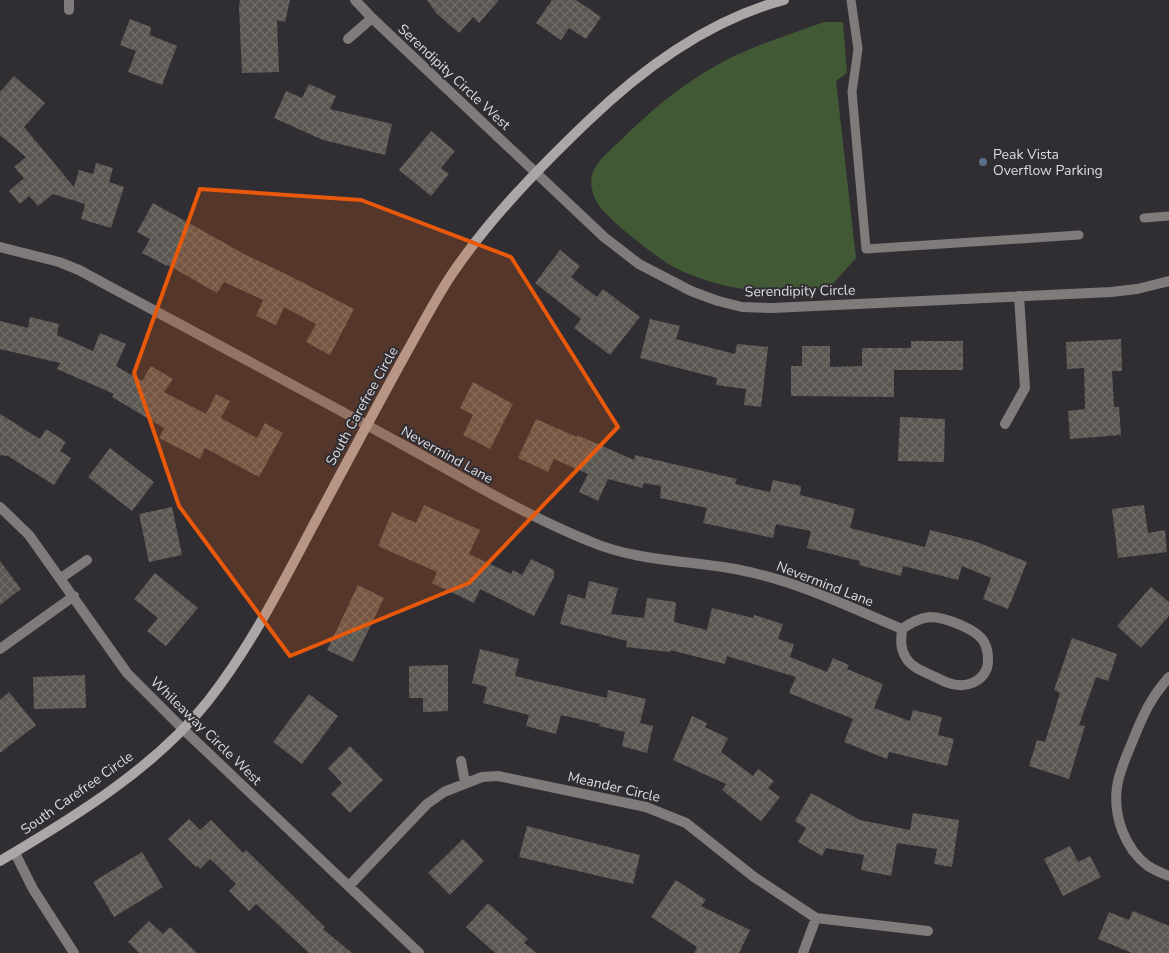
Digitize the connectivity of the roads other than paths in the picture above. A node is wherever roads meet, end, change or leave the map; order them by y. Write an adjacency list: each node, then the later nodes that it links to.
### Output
1 (355, 0): 4 (street, Serendipity Circle West)
2 (784, 0): 6 (main road, South Carefree Circle)
3 (851, 0): 9 (lane)
4 (372, 18): 5 (street); 6 (street, Serendipity Circle West)
5 (348, 39)
6 (535, 172): 12 (street, Serendipity Circle); 14 (main road, South Carefree Circle)
7 (1169, 216): 8 (lane)
8 (1144, 218)
9 (1079, 235)
10 (0, 247): 14 (street, Nevermind Lane)
11 (1169, 281): 12 (street, Serendipity Circle)
12 (1019, 296): 13 (street)
13 (1005, 424)
14 (366, 426): 19 (street, Nevermind Lane); 22 (main road, South Carefree Circle)
15 (0, 507): 17 (street, Whileaway Circle West)
16 (87, 560): 17 (street)
17 (61, 578): 18 (street, Whileaway Circle West)
18 (74, 596): 20 (street); 22 (street, Whileaway Circle West)
19 (902, 629): 19 (street)
20 (0, 649)
21 (1169, 677): 27 (street)
22 (183, 730): 25 (main road, South Carefree Circle); 28 (street, Whileaway Circle West)
23 (461, 761): 24 (street)
24 (465, 782): 28 (street, Meander Circle); 29 (street, Meander Circle)
25 (15, 853): 26 (main road, South Carefree Circle); 31 (street)
26 (0, 861)
27 (1169, 876)
28 (349, 886): 32 (street, Whileaway Circle West)
29 (816, 918): 30 (street, Meander Circle); 33 (street)
30 (928, 931)
31 (74, 953)
32 (419, 953)
33 (803, 953)

